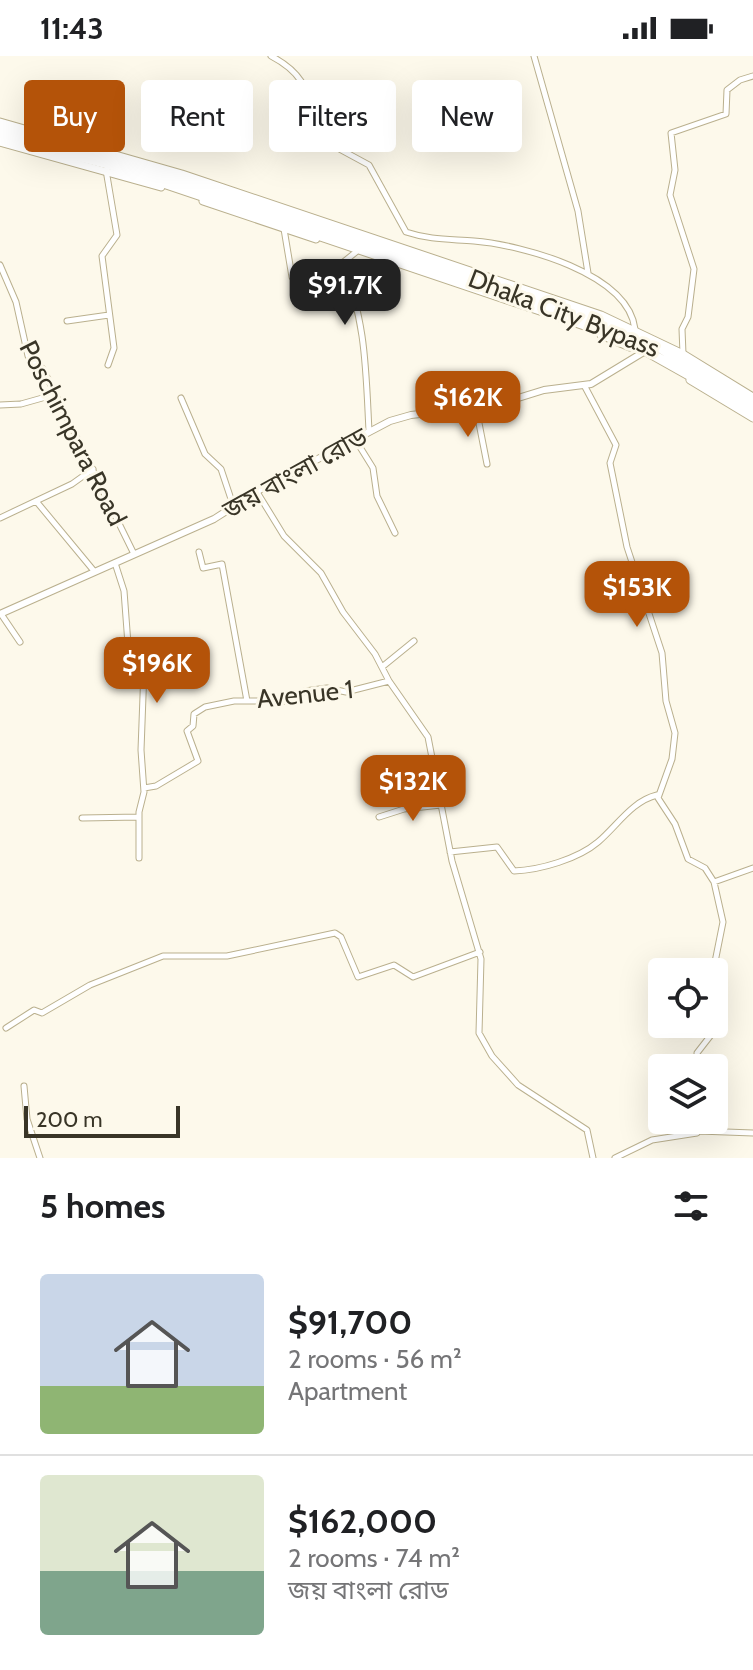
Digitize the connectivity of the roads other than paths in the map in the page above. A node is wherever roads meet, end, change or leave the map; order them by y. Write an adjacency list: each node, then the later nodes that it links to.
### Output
1 (271, 56): 10 (street)
2 (534, 56): 10 (street)
3 (753, 76): 16 (street)
4 (0, 125): 14 (main road); 22 (highway, Dhaka City Bypass)
5 (0, 139): 6 (main road); 25 (highway)
6 (106, 169): 7 (main road); 12 (street)
7 (284, 229): 8 (main road); 11 (street)
8 (356, 252): 15 (main road); 27 (street)
9 (0, 265): 19 (street, Poschimpara Road)
10 (588, 273): 14 (street)
11 (292, 277)
12 (109, 315): 13 (street); 17 (street)
13 (67, 321)
14 (635, 329): 16 (main road)
15 (642, 353): 18 (street, জয় বাংলা রোড); 26 (main road)
16 (683, 354): 20 (main road)
17 (108, 365)
18 (584, 385): 24 (street, জয় বাংলা রোড); 47 (street)
19 (53, 395): 23 (street); 30 (street, Poschimpara Road)
20 (753, 397)
21 (181, 398): 33 (street)
22 (753, 404)
23 (0, 405)
24 (476, 408): 27 (street, জয় বাংলা রোড); 29 (street)
25 (753, 411)
26 (753, 418)
27 (369, 431): 28 (street, জয় বাংলা রোড)
28 (355, 439): 31 (street, জয় বাংলা রোড); 35 (street)
29 (487, 464)
30 (93, 469): 32 (street); 37 (street, Poschimpara Road)
31 (257, 492): 33 (street, জয় বাংলা রোড); 43 (street)
32 (36, 501): 34 (street); 39 (street)
33 (234, 509): 37 (street, জয় বাংলা রোড)
34 (0, 518)
35 (395, 533)
36 (199, 552): 45 (street)
37 (134, 554): 38 (street, জয় বাংলা রোড)
38 (115, 562): 39 (street, জয় বাংলা রোড); 46 (street)
39 (94, 571): 40 (street, জয় বাংলা রোড)
40 (0, 614): 42 (street)
41 (414, 641): 43 (street)
42 (20, 642)
43 (382, 667): 44 (street)
44 (389, 681): 45 (street, Avenue 1); 48 (street)
45 (247, 701): 46 (street, Avenue 1)
46 (144, 788): 49 (street)
47 (657, 795): 52 (street); 55 (street)
48 (441, 805): 50 (street); 52 (street)
49 (139, 817): 51 (street); 53 (street)
50 (379, 817)
51 (82, 818)
52 (450, 852): 56 (street)
53 (139, 858)
54 (753, 868): 55 (street)
55 (714, 882): 57 (street)
56 (480, 952): 58 (street); 66 (street)
57 (716, 958)
58 (6, 1028)
59 (709, 1038): 60 (street)
60 (697, 1054)
61 (24, 1086): 65 (street)
62 (728, 1132): 63 (street)
63 (753, 1133)
64 (685, 1134): 67 (street)
65 (40, 1158)
66 (593, 1158)
67 (615, 1158)

